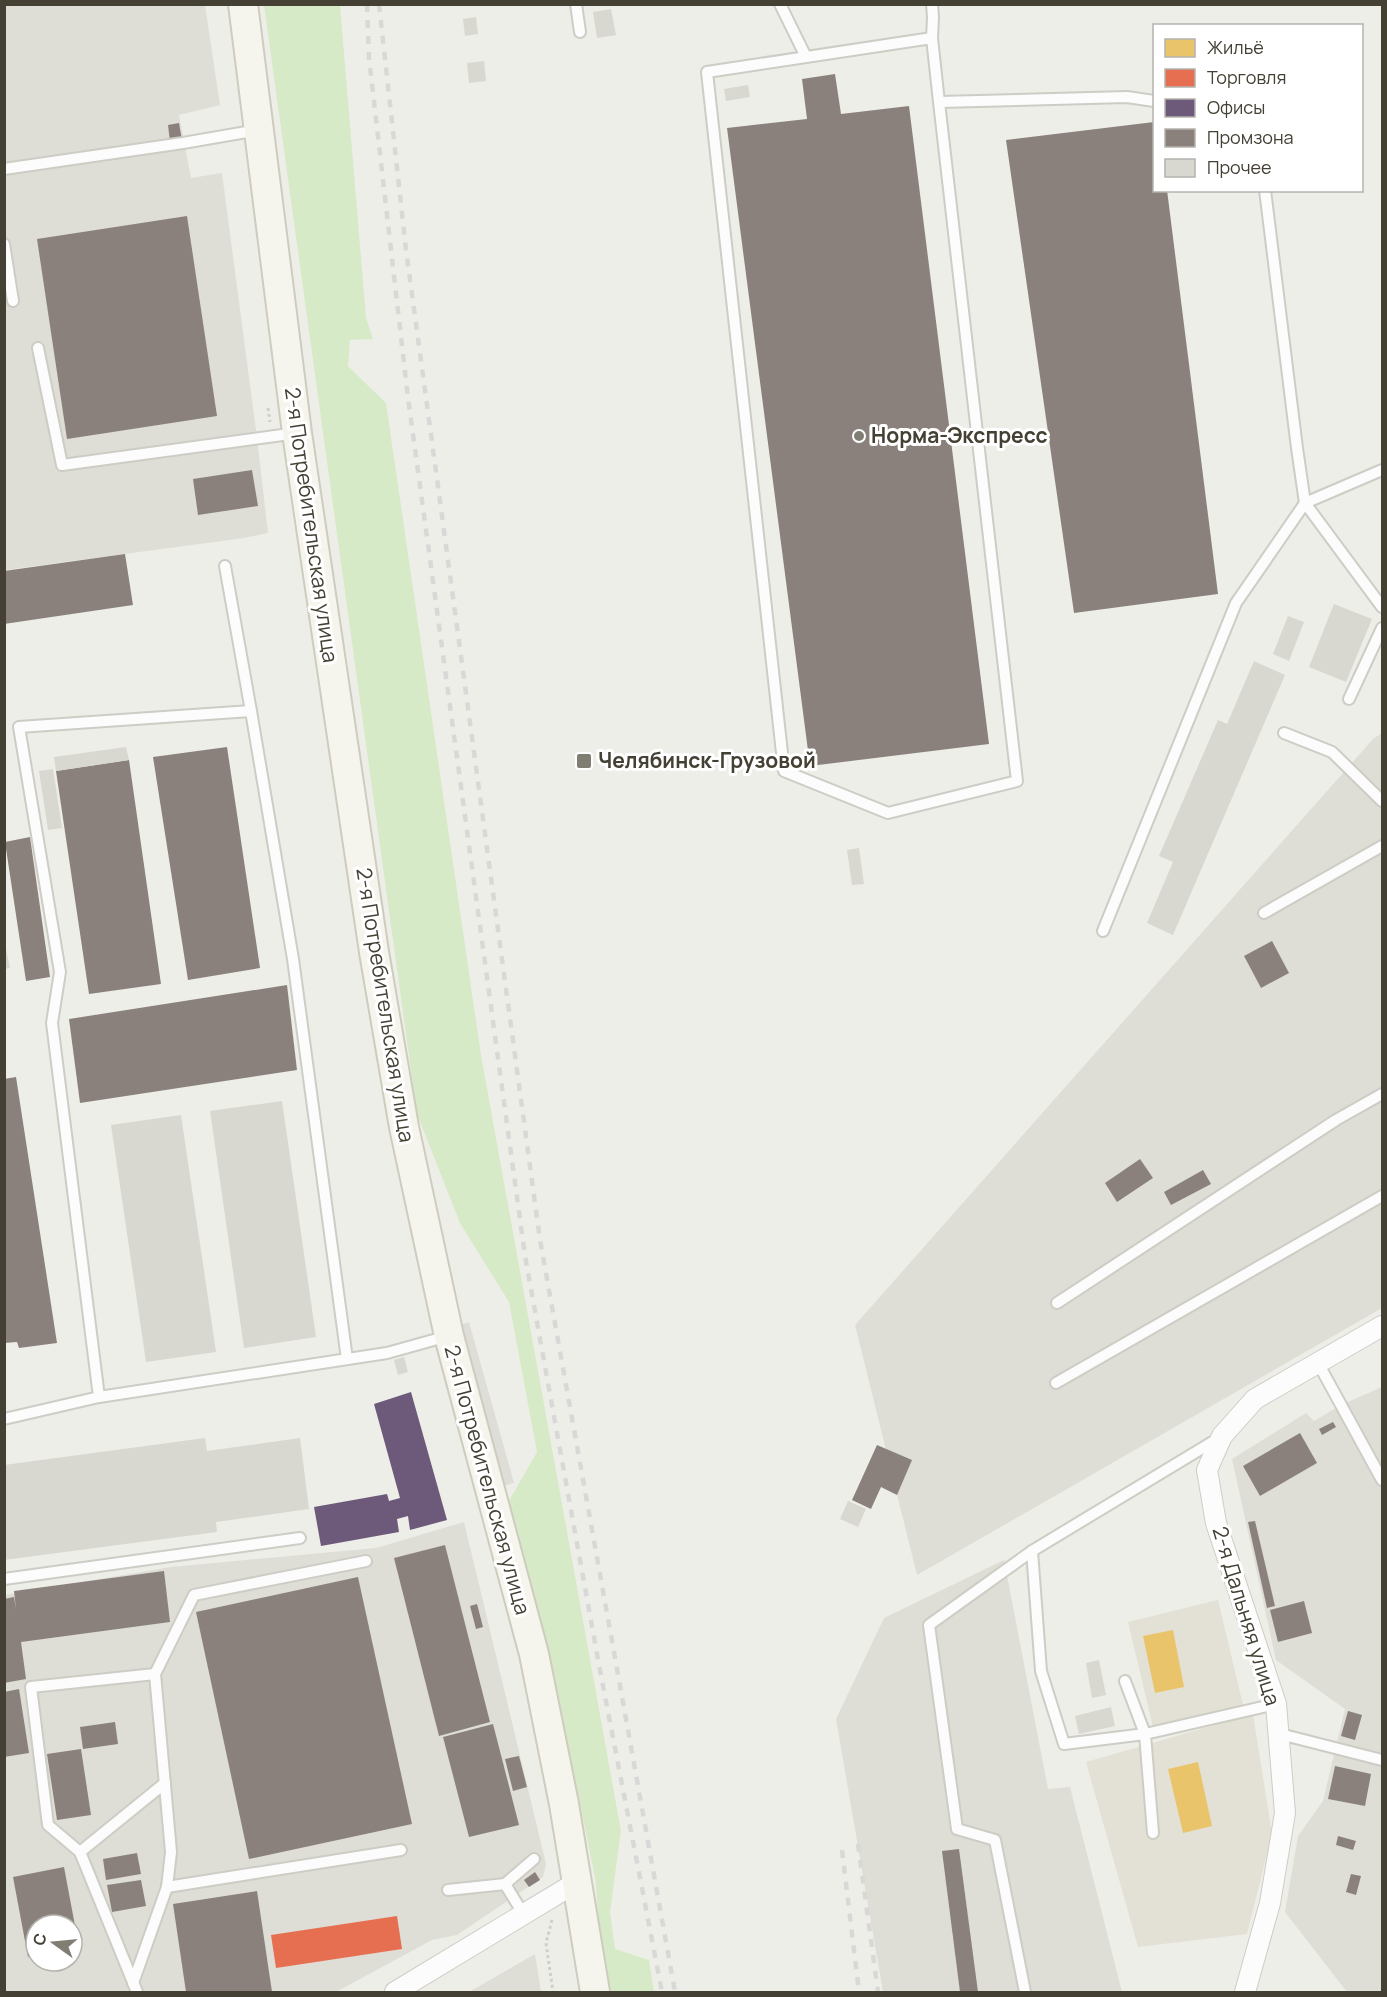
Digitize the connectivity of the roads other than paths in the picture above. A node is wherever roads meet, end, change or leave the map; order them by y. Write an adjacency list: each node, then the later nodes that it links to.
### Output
1 (243, 4): 10 (street, 2-я Потребительская улица)
2 (576, 4): 5 (lane)
3 (780, 4): 7 (lane)
4 (932, 4): 6 (lane)
5 (580, 32)
6 (932, 38): 7 (lane); 9 (lane)
7 (806, 57): 9 (lane)
8 (1153, 101): 9 (lane)
9 (939, 102)
10 (258, 130): 11 (lane); 16 (street, 2-я Потребительская улица)
11 (4, 169)
12 (1265, 192): 18 (lane)
13 (4, 244): 14 (lane)
14 (13, 301)
15 (38, 348): 16 (lane)
16 (297, 433): 33 (street, 2-я Потребительская улица)
17 (1383, 470): 18 (lane)
18 (1305, 503): 20 (lane); 28 (lane)
19 (225, 566): 23 (lane)
20 (1383, 607)
21 (1383, 628): 22 (lane)
22 (1349, 699)
23 (252, 711): 34 (lane); 37 (lane)
24 (1284, 733): 25 (lane)
25 (1383, 801)
26 (1383, 846): 27 (lane)
27 (1264, 914)
28 (1103, 931)
29 (1383, 1094): 31 (lane)
30 (1383, 1196): 36 (lane)
31 (1057, 1303)
32 (1383, 1326): 35 (street, 2-я Дальняя улица)
33 (449, 1336): 34 (lane); 56 (street, 2-я Потребительская улица)
34 (347, 1359): 37 (lane)
35 (1318, 1363): 39 (street, 2-я Дальняя улица); 40 (lane)
36 (1056, 1383)
37 (99, 1397): 38 (lane)
38 (4, 1419)
39 (1222, 1436): 42 (lane); 47 (street, 2-я Дальняя улица)
40 (1383, 1479)
41 (300, 1538): 44 (lane)
42 (1032, 1551): 48 (lane); 64 (lane)
43 (366, 1561): 45 (lane)
44 (4, 1579)
45 (155, 1674): 51 (lane); 54 (lane)
46 (1125, 1681): 48 (lane)
47 (1276, 1704): 48 (lane); 49 (street, 2-я Дальняя улица)
48 (1145, 1734): 52 (lane)
49 (1280, 1734): 50 (lane); 65 (street, 2-я Дальняя улица)
50 (1383, 1760)
51 (165, 1783): 54 (lane); 58 (lane)
52 (1154, 1833)
53 (401, 1850): 58 (lane)
54 (80, 1852): 61 (lane)
55 (534, 1859): 57 (lane)
56 (577, 1882): 60 (street); 63 (street, 2-я Потребительская улица)
57 (505, 1884): 59 (lane); 60 (lane)
58 (167, 1887): 61 (lane)
59 (448, 1890)
60 (524, 1915): 62 (street)
61 (135, 1988)
62 (395, 1992)
63 (595, 1992)
64 (1025, 1992)
65 (1245, 1992)

